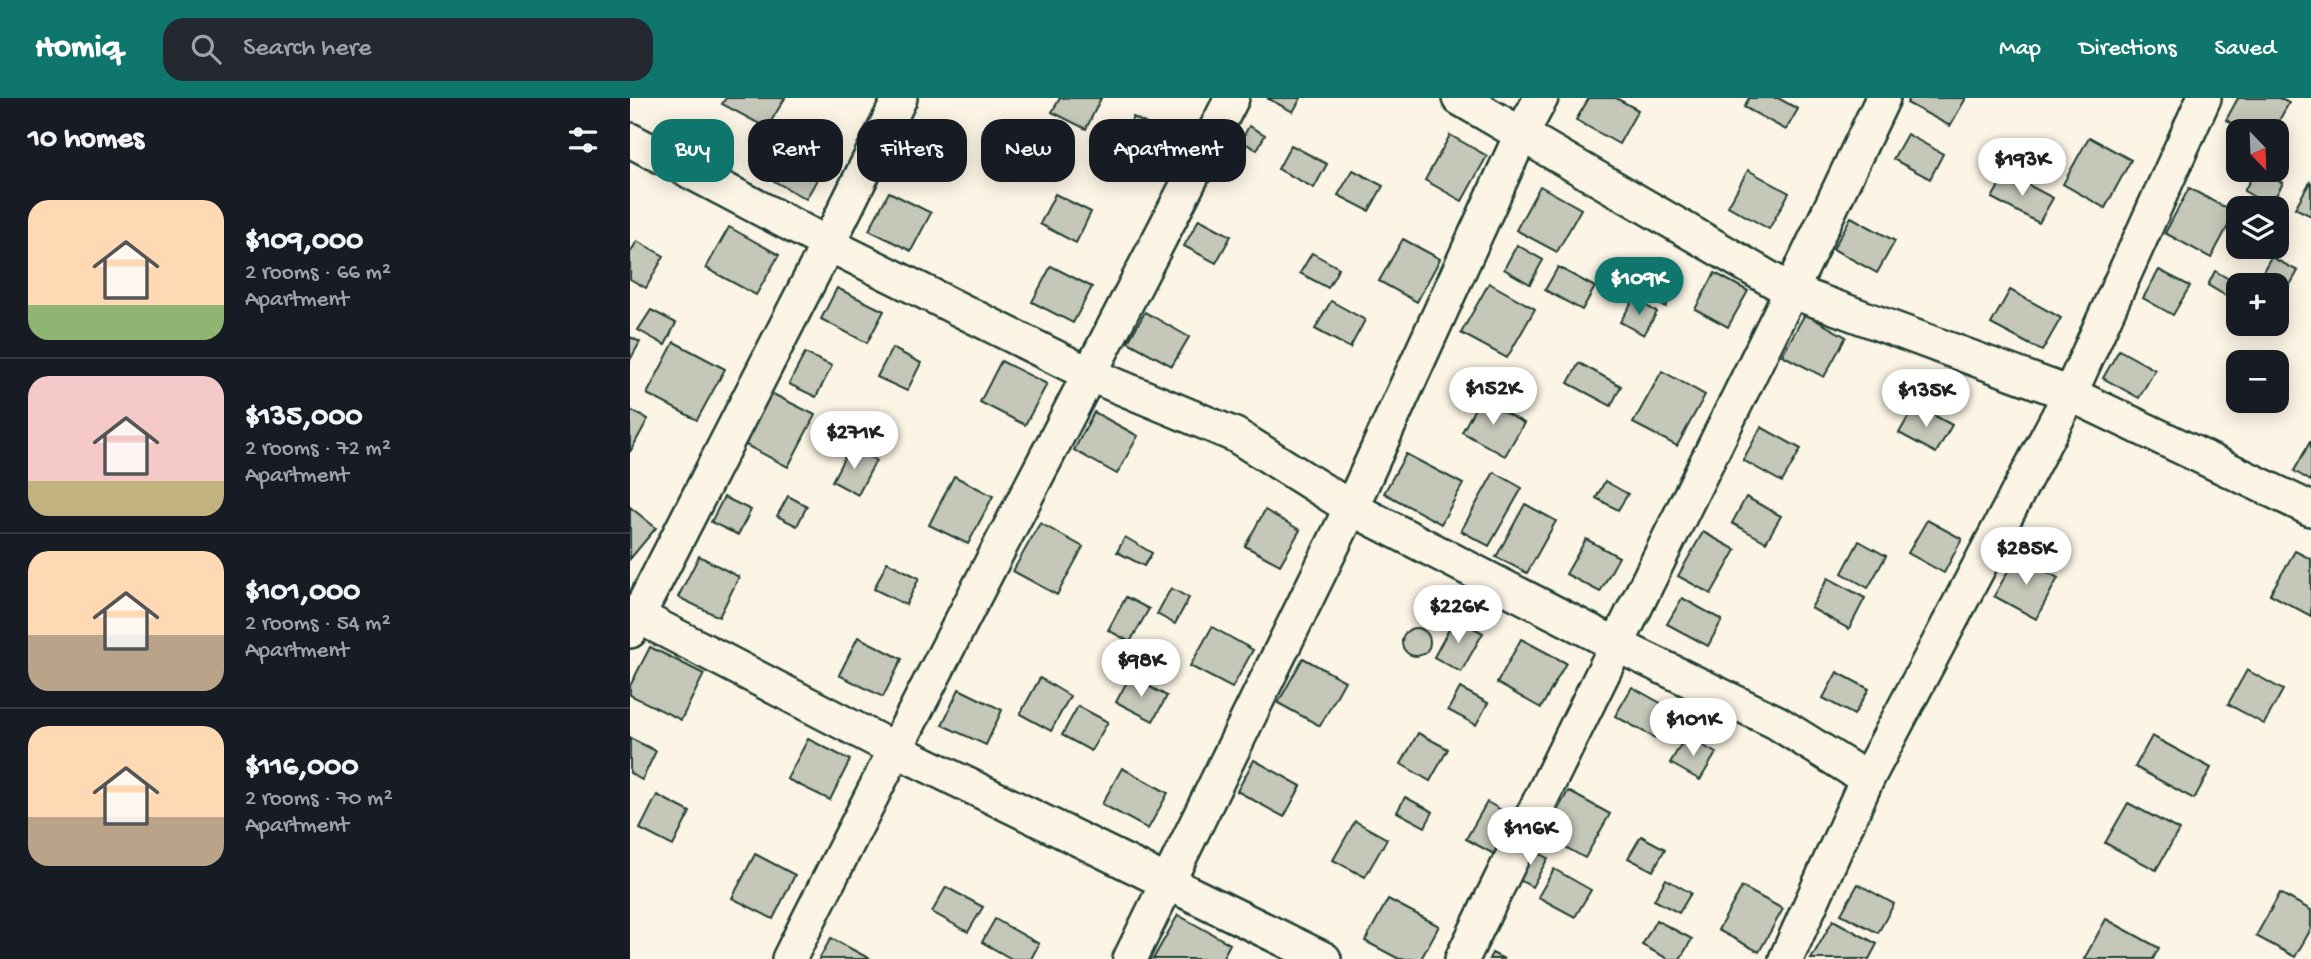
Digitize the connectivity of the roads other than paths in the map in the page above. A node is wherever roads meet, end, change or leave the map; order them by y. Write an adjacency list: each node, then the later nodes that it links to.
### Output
1 (900, 98): 9 (street)
2 (1232, 98): 11 (street)
3 (1459, 98): 7 (street)
4 (1541, 98): 7 (street)
5 (1883, 98): 10 (street)
6 (2204, 98): 12 (street)
7 (1522, 133): 10 (street); 13 (street)
8 (630, 140): 9 (street)
9 (828, 244): 11 (street); 15 (street)
10 (1791, 291): 12 (street); 16 (street)
11 (1091, 375): 13 (street); 17 (street)
12 (2070, 394): 14 (street); 18 (street)
13 (1351, 508): 16 (street); 19 (street)
14 (2311, 509)
15 (633, 619): 17 (street)
16 (1617, 645): 18 (street); 23 (street)
17 (894, 749): 19 (street); 20 (street)
18 (1867, 779): 24 (street)
19 (1167, 884): 21 (street); 22 (street)
20 (789, 959)
21 (1130, 959)
22 (1324, 959)
23 (1462, 959)
24 (1786, 959)

